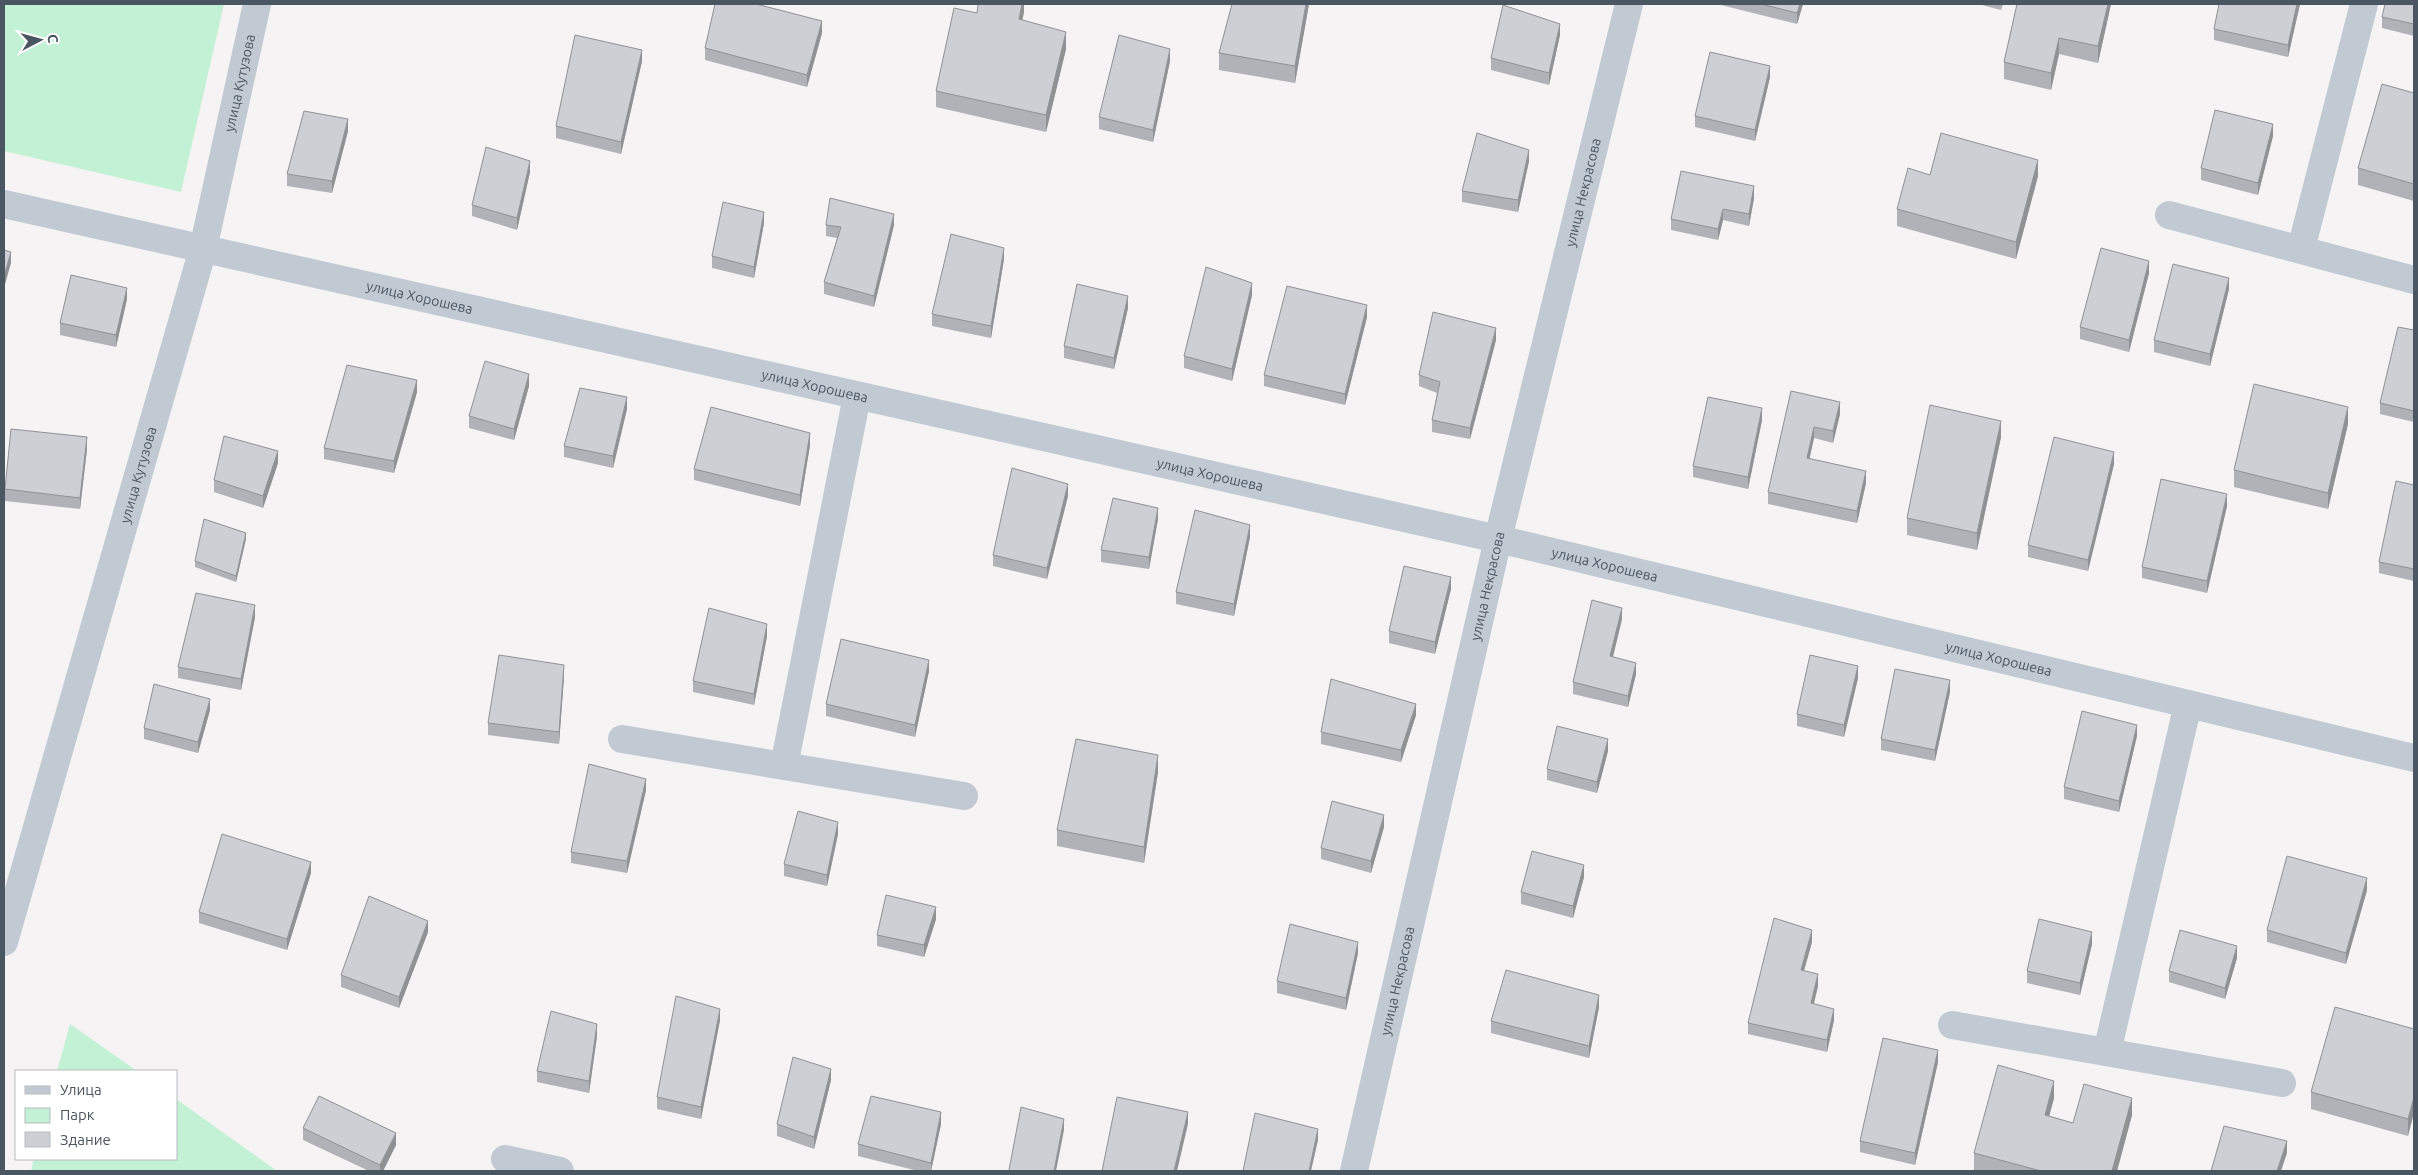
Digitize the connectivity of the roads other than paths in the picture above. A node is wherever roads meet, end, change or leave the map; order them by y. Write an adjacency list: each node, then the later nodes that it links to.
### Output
1 (257, 4): 7 (street, улица Кутузова)
2 (1629, 4): 10 (street, улица Некрасова)
3 (2364, 4): 6 (street)
4 (4, 204): 7 (street, улица Хорошева)
5 (2169, 215): 6 (street)
6 (2301, 249): 8 (street)
7 (203, 250): 9 (street, улица Хорошева); 16 (street, улица Кутузова)
8 (2414, 280)
9 (857, 396): 10 (street, улица Хорошева); 14 (street)
10 (1498, 539): 11 (street, улица Хорошева); 22 (street, улица Некрасова)
11 (2188, 704): 13 (street, улица Хорошева); 18 (street)
12 (622, 739): 14 (street)
13 (2414, 758)
14 (784, 766): 15 (street)
15 (964, 796)
16 (4, 942)
17 (1952, 1025): 18 (street)
18 (2107, 1052): 19 (street)
19 (2282, 1083)
20 (505, 1159): 21 (street)
21 (560, 1171)
22 (1354, 1171)

